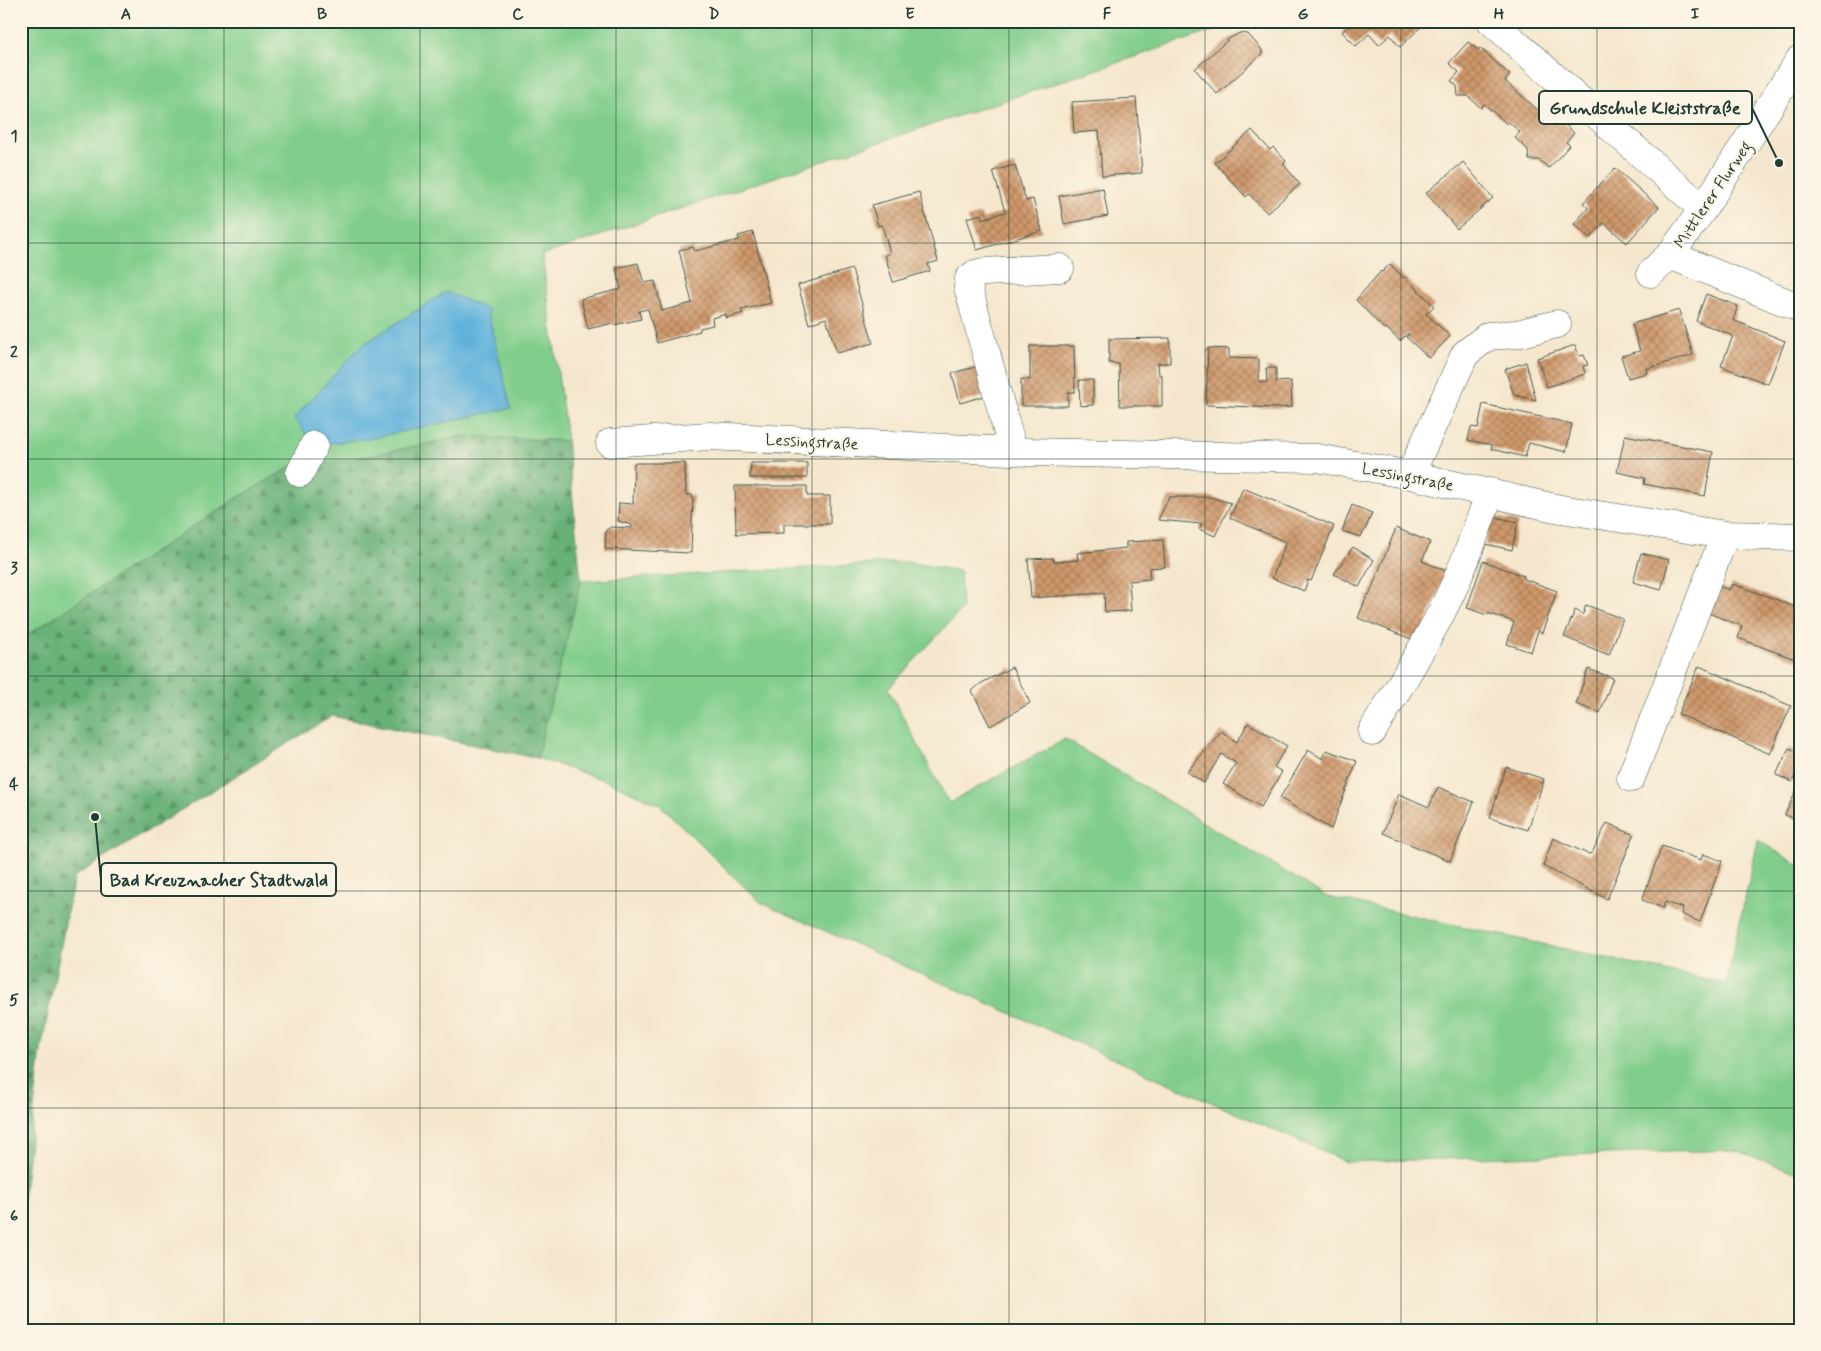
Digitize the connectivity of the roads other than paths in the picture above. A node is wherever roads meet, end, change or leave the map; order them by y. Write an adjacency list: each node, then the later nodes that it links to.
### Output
1 (1491, 21): 3 (street)
2 (1800, 59): 3 (street, Mittlerer Flurweg)
3 (1703, 209): 5 (street, Mittlerer Flurweg)
4 (1060, 268): 9 (street)
5 (1800, 308)
6 (1557, 324): 11 (street)
7 (610, 443): 9 (street, Lessingstraße)
8 (314, 444): 10 (street)
9 (1013, 451): 11 (street, Lessingstraße)
10 (300, 473)
11 (1410, 475): 12 (street, Lessingstraße)
12 (1490, 492): 13 (street, Lessingstraße); 15 (street)
13 (1725, 535): 14 (street, Lessingstraße); 16 (street)
14 (1800, 537)
15 (1372, 732)
16 (1631, 778)

